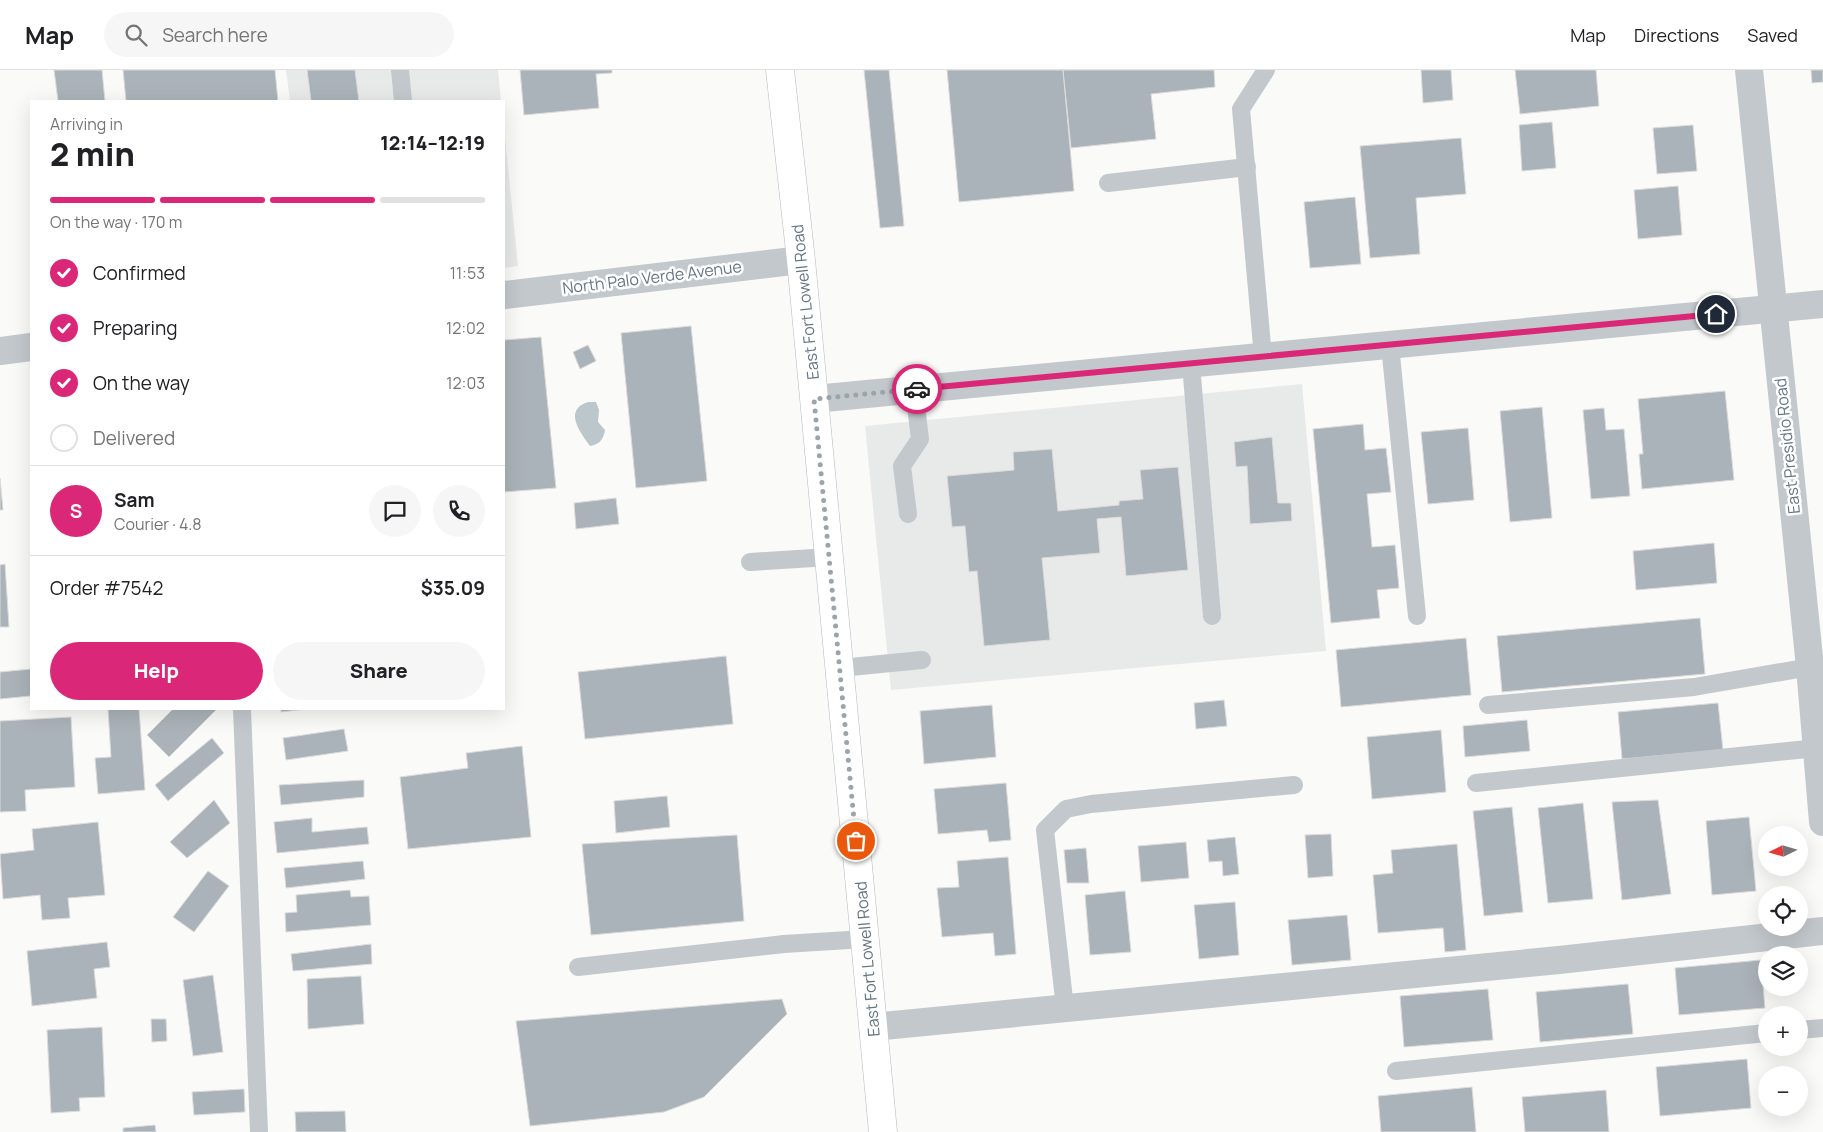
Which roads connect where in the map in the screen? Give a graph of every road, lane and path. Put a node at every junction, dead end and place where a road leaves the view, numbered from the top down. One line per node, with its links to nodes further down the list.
1 (400, 70): 5 (lane)
2 (780, 70): 8 (main road, East Fort Lowell Road)
3 (1266, 70): 6 (lane)
4 (1749, 70): 11 (street, East Presidio Road)
5 (403, 100)
6 (1247, 167): 7 (lane); 15 (lane)
7 (1108, 183)
8 (801, 260): 9 (street, North Palo Verde Avenue); 18 (main road, East Fort Lowell Road)
9 (505, 295)
10 (1823, 304): 11 (street)
11 (1773, 309): 12 (street); 25 (street, East Presidio Road)
12 (1390, 345): 15 (street); 23 (lane)
13 (30, 347): 14 (street)
14 (0, 351)
15 (1263, 357): 16 (street)
16 (1191, 364): 17 (street); 22 (lane)
17 (914, 390): 18 (street); 19 (lane)
18 (814, 399): 20 (main road, East Fort Lowell Road)
19 (908, 514)
20 (829, 557): 21 (lane); 26 (main road, East Fort Lowell Road)
21 (750, 562)
22 (1212, 616)
23 (1417, 616)
24 (922, 660): 26 (lane)
25 (1810, 667): 27 (lane); 29 (street, East Presidio Road)
26 (840, 668): 35 (main road, East Fort Lowell Road)
27 (1488, 705)
28 (242, 710): 43 (lane)
29 (1819, 717): 30 (street, East Presidio Road)
30 (1817, 748): 31 (lane); 33 (street, East Presidio Road)
31 (1476, 783)
32 (1294, 785): 37 (lane)
33 (1823, 822)
34 (1823, 931): 37 (street)
35 (865, 940): 36 (lane); 38 (main road, East Fort Lowell Road)
36 (578, 967)
37 (1065, 1008): 38 (street)
38 (873, 1027): 44 (main road, East Fort Lowell Road)
39 (1823, 1028): 40 (lane)
40 (1808, 1029)
41 (1758, 1034): 42 (lane)
42 (1396, 1071)
43 (259, 1132)
44 (883, 1132)

